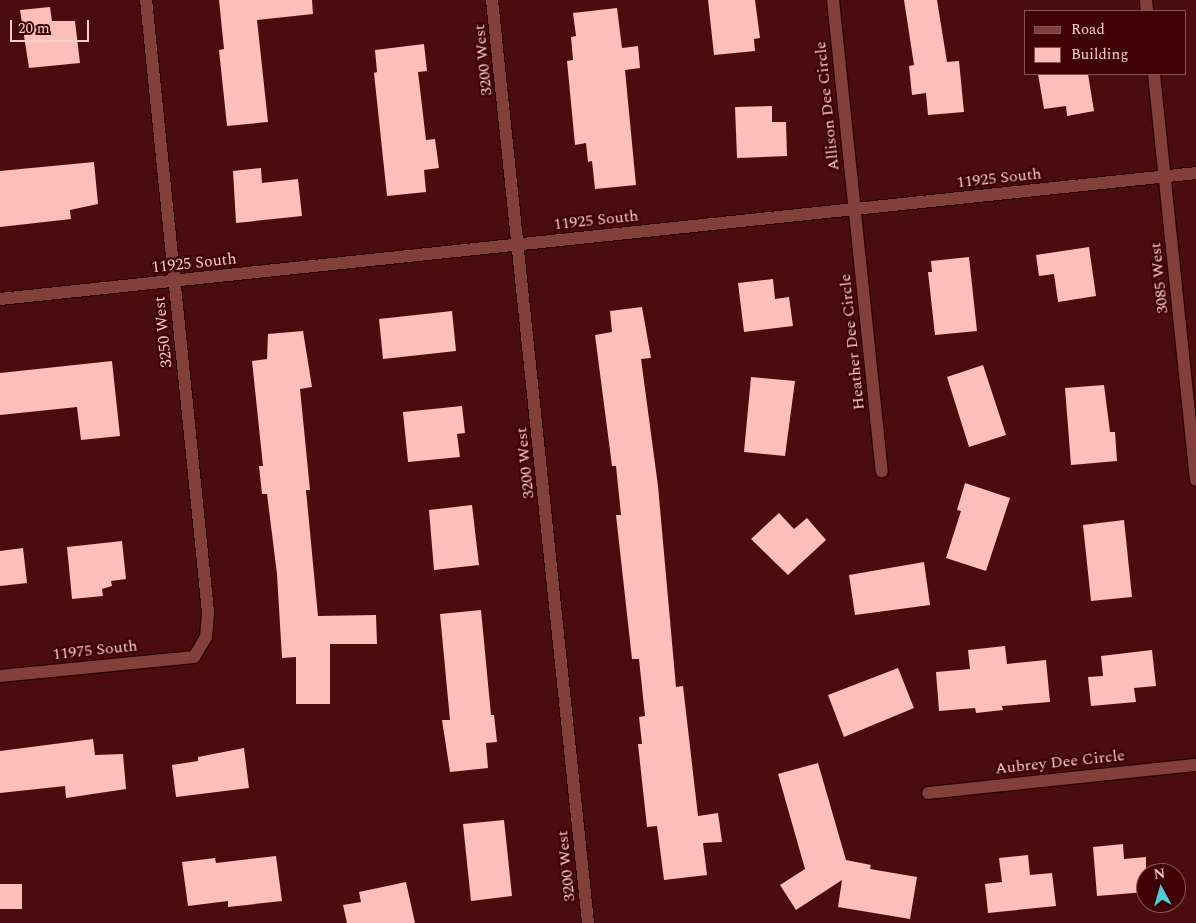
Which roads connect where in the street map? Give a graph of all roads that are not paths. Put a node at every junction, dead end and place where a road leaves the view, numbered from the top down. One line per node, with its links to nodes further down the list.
1 (146, 0): 9 (street, 3250 West)
2 (492, 0): 8 (street, 3200 West)
3 (833, 0): 7 (street, Allison Dee Circle)
4 (1154, 75): 6 (street, 3085 West)
5 (1196, 173): 6 (street, 11925 South)
6 (1164, 177): 7 (street, 11925 South); 12 (street, 3085 West)
7 (854, 209): 8 (street, 11925 South); 11 (street, Heather Dee Circle)
8 (519, 244): 9 (street, 11925 South); 17 (street, 3200 West)
9 (175, 281): 10 (street, 11925 South); 13 (street, 3250 West)
10 (0, 300)
11 (882, 471)
12 (1196, 480)
13 (194, 657): 14 (street, 11975 South)
14 (0, 676)
15 (1196, 764): 16 (street, Aubrey Dee Circle)
16 (928, 793)
17 (588, 923)

